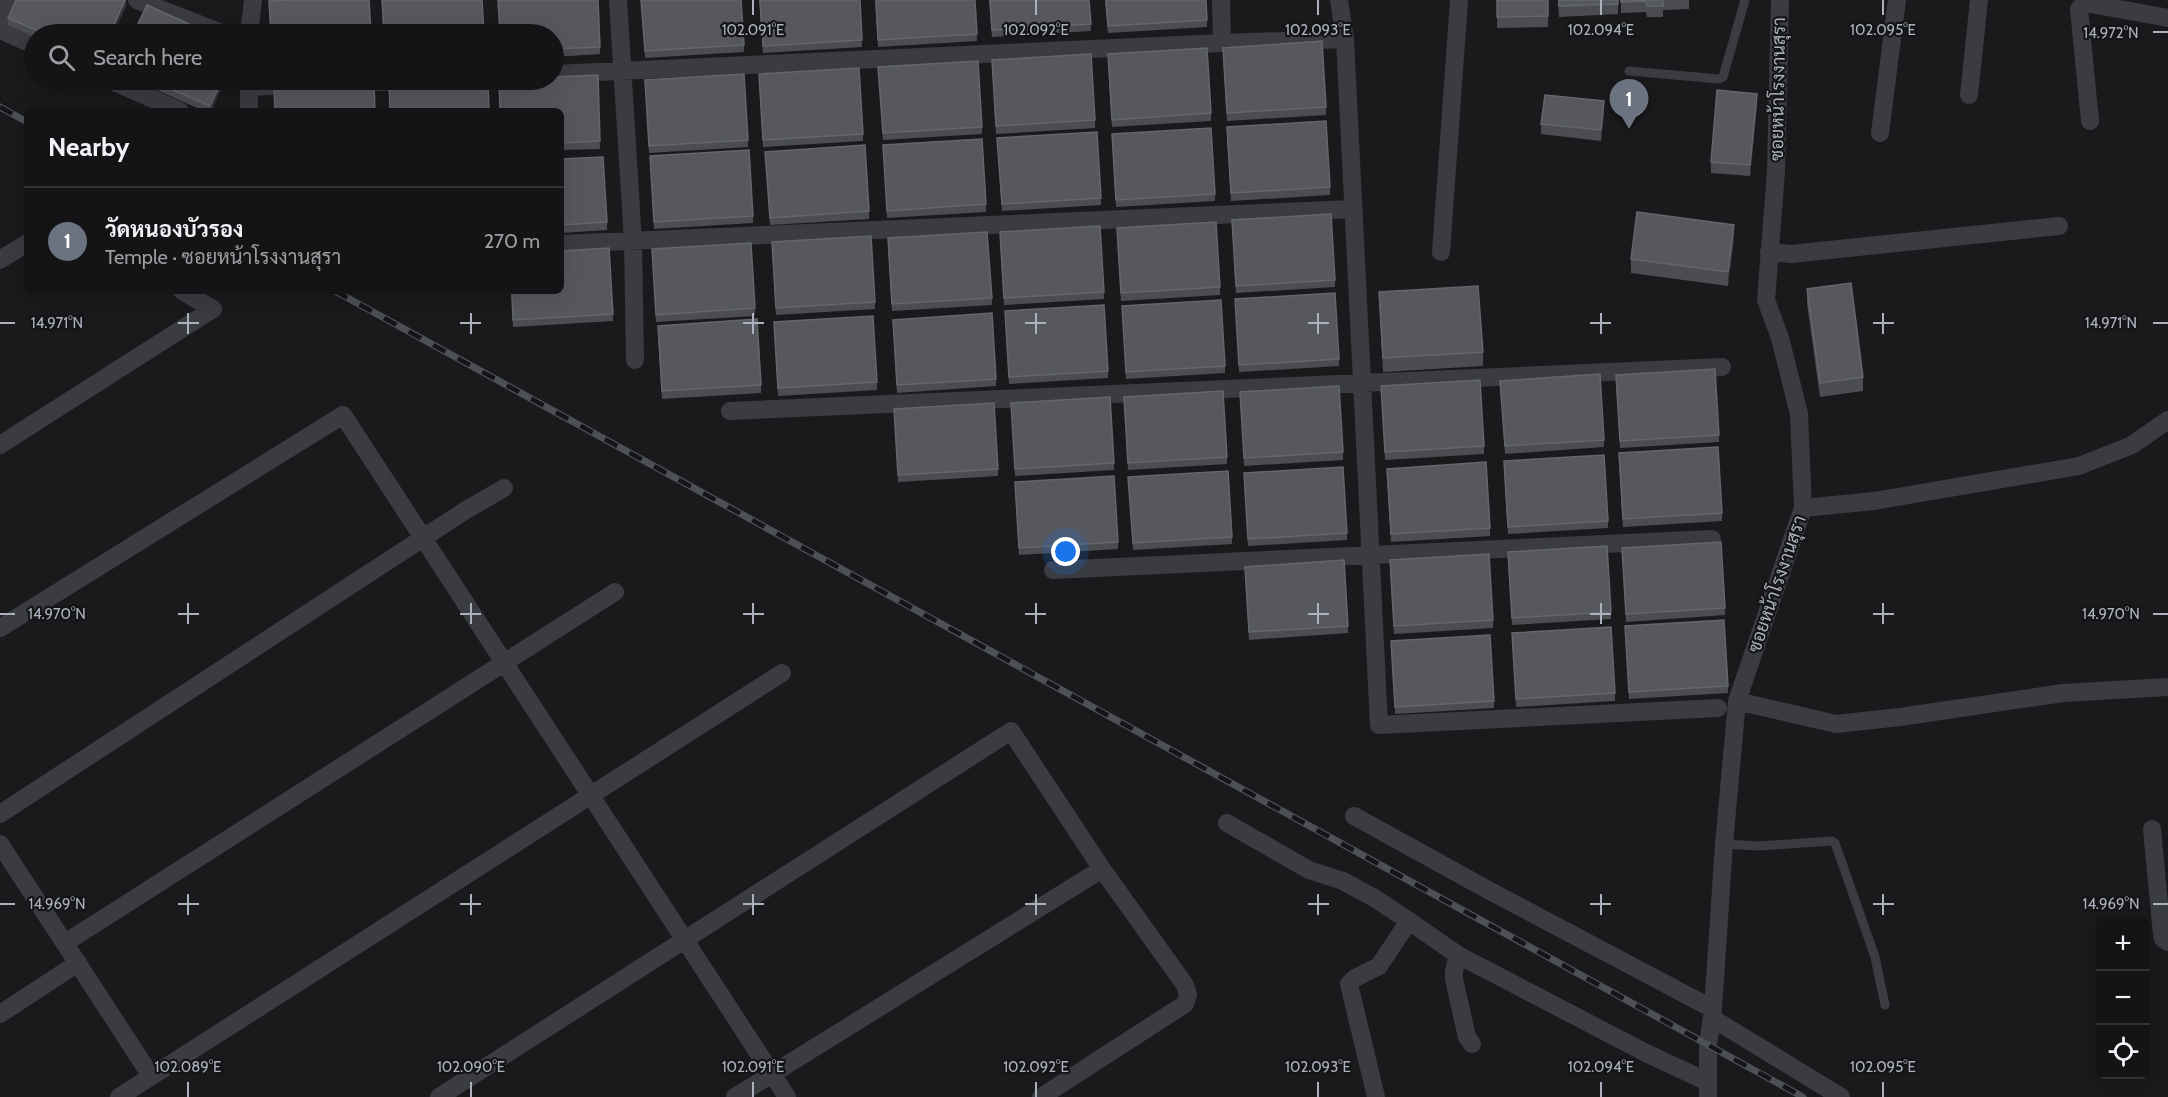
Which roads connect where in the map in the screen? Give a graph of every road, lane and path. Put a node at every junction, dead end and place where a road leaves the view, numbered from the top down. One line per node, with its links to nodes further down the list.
1 (9, 0): 13 (street)
2 (137, 0): 14 (street)
3 (253, 0): 15 (street)
4 (618, 0): 20 (street)
5 (1221, 0): 19 (street)
6 (1339, 0): 17 (street)
7 (1459, 0): 35 (street)
8 (1745, 0): 21 (lane)
9 (1780, 0): 36 (street, ซอยหน้าโรงงานสุรา)
10 (1897, 0): 29 (street)
11 (1980, 0): 25 (street)
12 (2168, 18): 28 (street)
13 (0, 21)
14 (198, 24)
15 (250, 24)
16 (0, 30): 18 (street)
17 (1344, 39): 19 (street); 30 (street)
18 (24, 41)
19 (1222, 43): 20 (street)
20 (622, 71): 22 (street); 32 (street)
21 (1629, 71)
22 (564, 74)
23 (133, 90): 26 (street)
24 (249, 90): 27 (street)
25 (1969, 95)
26 (173, 108)
27 (249, 108)
28 (2090, 121)
29 (1880, 133)
30 (1352, 209): 32 (street); 41 (street)
31 (2059, 226): 36 (street)
32 (633, 242): 33 (street); 39 (street)
33 (564, 244)
34 (24, 245): 37 (street)
35 (1441, 252)
36 (1768, 252): 46 (street, ซอยหน้าโรงงานสุรา)
37 (0, 260)
38 (187, 294): 44 (street)
39 (635, 360)
40 (1722, 367): 41 (street)
41 (1362, 381): 42 (street); 49 (street)
42 (729, 411)
43 (2168, 420): 46 (street)
44 (0, 445)
45 (504, 488): 47 (street)
46 (1803, 508): 56 (street, ซอยหน้าโรงงานสุรา)
47 (424, 539): 52 (street); 53 (street); 59 (street)
48 (1712, 539): 49 (street)
49 (1371, 554): 50 (street); 57 (street)
50 (1053, 570)
51 (615, 592): 53 (street)
52 (0, 628)
53 (504, 664): 58 (street); 69 (street)
54 (782, 673): 58 (street)
55 (2168, 687): 56 (street)
56 (1737, 701): 63 (street, ซอยหน้าโรงงานสุรา)
57 (1718, 708)
58 (590, 796): 67 (street); 77 (street)
59 (0, 814)
60 (1354, 816): 73 (street)
61 (1227, 824): 66 (street)
62 (2152, 829): 68 (street)
63 (1724, 843): 72 (lane); 73 (street, ซอยหน้าโรงงานสุรา)
64 (0, 844): 69 (street)
65 (1102, 868): 67 (street); 76 (street); 83 (street)
66 (1410, 921): 70 (street); 84 (street)
67 (684, 940): 76 (street); 80 (street)
68 (2168, 942)
69 (65, 943): 71 (street)
70 (1458, 955): 75 (street); 78 (street)
71 (78, 963): 74 (street); 77 (street)
72 (1886, 1005)
73 (1712, 1013): 78 (street, ซอยหน้าโรงงานสุรา); 85 (street)
74 (0, 1014)
75 (1472, 1044)
76 (772, 1074): 81 (street); 82 (street)
77 (151, 1076): 79 (street)
78 (1708, 1090)
79 (119, 1097)
80 (439, 1097)
81 (735, 1097)
82 (787, 1097)
83 (1041, 1097)
84 (1376, 1097)
85 (1841, 1097)

